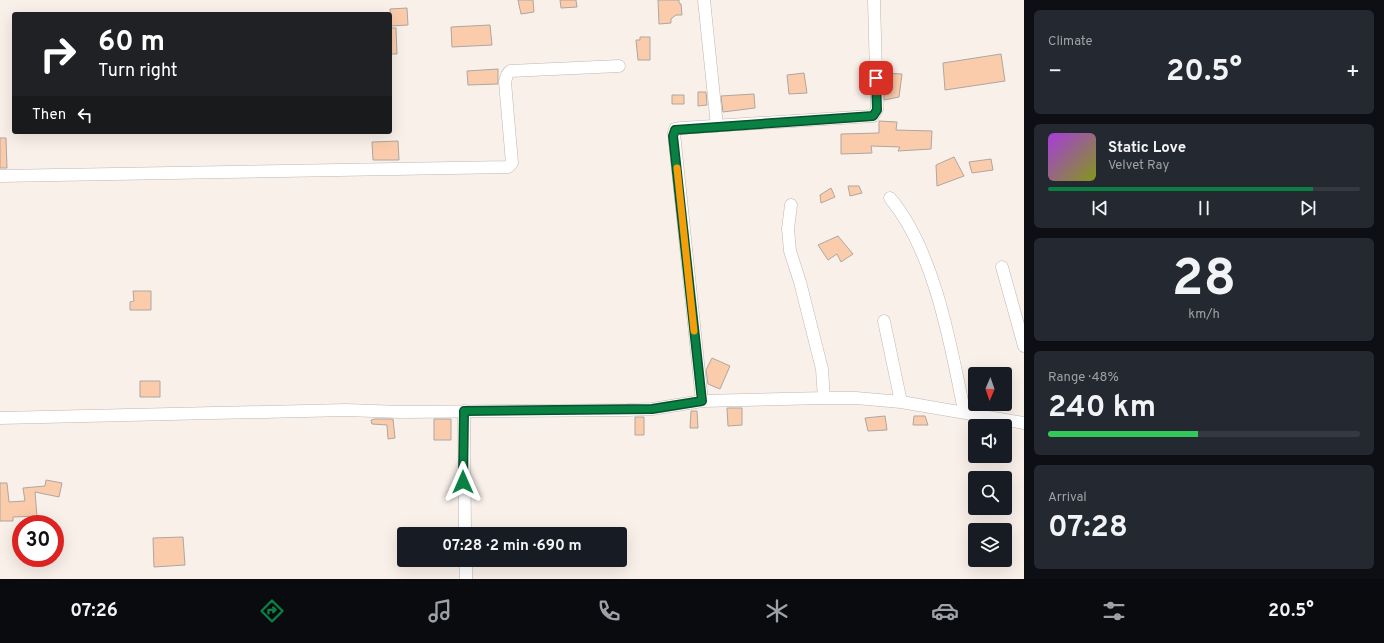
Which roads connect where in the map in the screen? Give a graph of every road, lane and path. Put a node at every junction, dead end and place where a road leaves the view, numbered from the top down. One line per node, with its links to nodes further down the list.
1 (704, 0): 4 (street)
2 (874, 0): 4 (street)
3 (619, 66): 5 (street)
4 (717, 126): 12 (street)
5 (0, 176)
6 (890, 198): 15 (street)
7 (791, 205): 11 (street)
8 (1002, 267): 10 (street)
9 (884, 322): 13 (street)
10 (1024, 346)
11 (824, 398): 12 (street); 13 (street)
12 (702, 401): 14 (street)
13 (901, 402): 15 (street)
14 (464, 411): 16 (street); 18 (street)
15 (964, 411): 17 (street)
16 (0, 418)
17 (1024, 423)
18 (465, 527)
19 (466, 567): 20 (street)
20 (466, 579)

